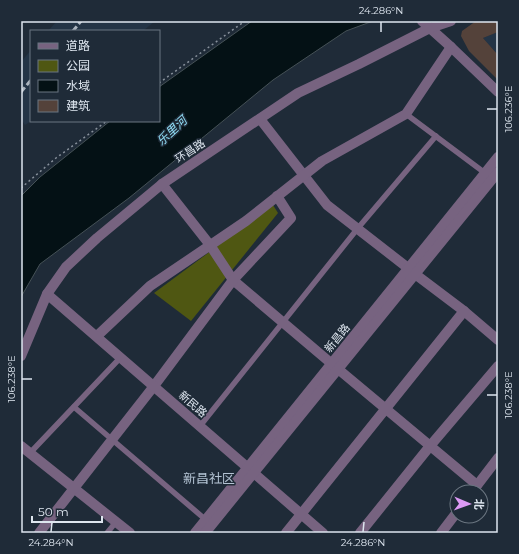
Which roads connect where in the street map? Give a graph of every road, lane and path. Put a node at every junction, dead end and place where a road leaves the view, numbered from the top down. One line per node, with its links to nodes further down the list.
1 (245, 21): 6 (path)
2 (422, 21): 4 (street)
3 (451, 21): 4 (street, 环昌路)
4 (430, 28): 5 (street); 9 (street, 环昌路)
5 (451, 46): 7 (street); 8 (street)
6 (160, 82)
7 (498, 92)
8 (406, 114): 11 (lane); 15 (street)
9 (260, 119): 15 (street); 16 (street, 环昌路)
10 (106, 122): 17 (path)
11 (436, 136): 14 (lane); 19 (lane)
12 (498, 157): 14 (street, 新昌路)
13 (498, 172): 21 (street, 新昌路)
14 (485, 173): 21 (street, 新昌路)
15 (303, 176): 18 (street); 19 (street)
16 (162, 184): 20 (street); 23 (street, 环昌路)
17 (21, 188)
18 (277, 196): 20 (street); 22 (street)
19 (358, 228): 21 (street); 25 (lane)
20 (210, 245): 22 (street); 26 (street)
21 (412, 271): 24 (street); 31 (street, 新昌路)
22 (233, 280): 25 (street); 32 (street)
23 (47, 294): 26 (street, 新民路); 28 (street, 环昌路)
24 (464, 311): 27 (street); 34 (street)
25 (282, 322): 31 (street); 35 (lane)
26 (97, 336): 29 (street, 新民路)
27 (498, 340)
28 (21, 356)
29 (121, 358): 32 (street, 新民路); 33 (lane)
30 (498, 366): 38 (street)
31 (335, 367): 34 (street); 41 (street, 新昌路)
32 (154, 386): 35 (street, 新民路); 36 (street)
33 (74, 407): 36 (lane); 39 (lane)
34 (385, 409): 38 (street); 45 (street)
35 (200, 426): 41 (street, 新民路)
36 (112, 440): 44 (street); 46 (lane)
37 (21, 446): 39 (street)
38 (430, 446): 42 (street); 56 (street)
39 (30, 453): 44 (street)
40 (498, 458): 43 (street)
41 (251, 470): 45 (street, 新民路); 46 (street, 新昌路); 53 (street, 新昌路)
42 (470, 484)
43 (479, 484)
44 (74, 488): 47 (street); 49 (street)
45 (301, 514): 54 (street); 55 (street, 新民路)
46 (206, 520): 52 (street, 新昌路)
47 (116, 522): 50 (lane); 51 (street)
48 (449, 522): 57 (street)
49 (39, 533)
50 (107, 533)
51 (130, 533)
52 (195, 533)
53 (206, 533)
54 (286, 533)
55 (323, 533)
56 (360, 533)
57 (441, 533)

